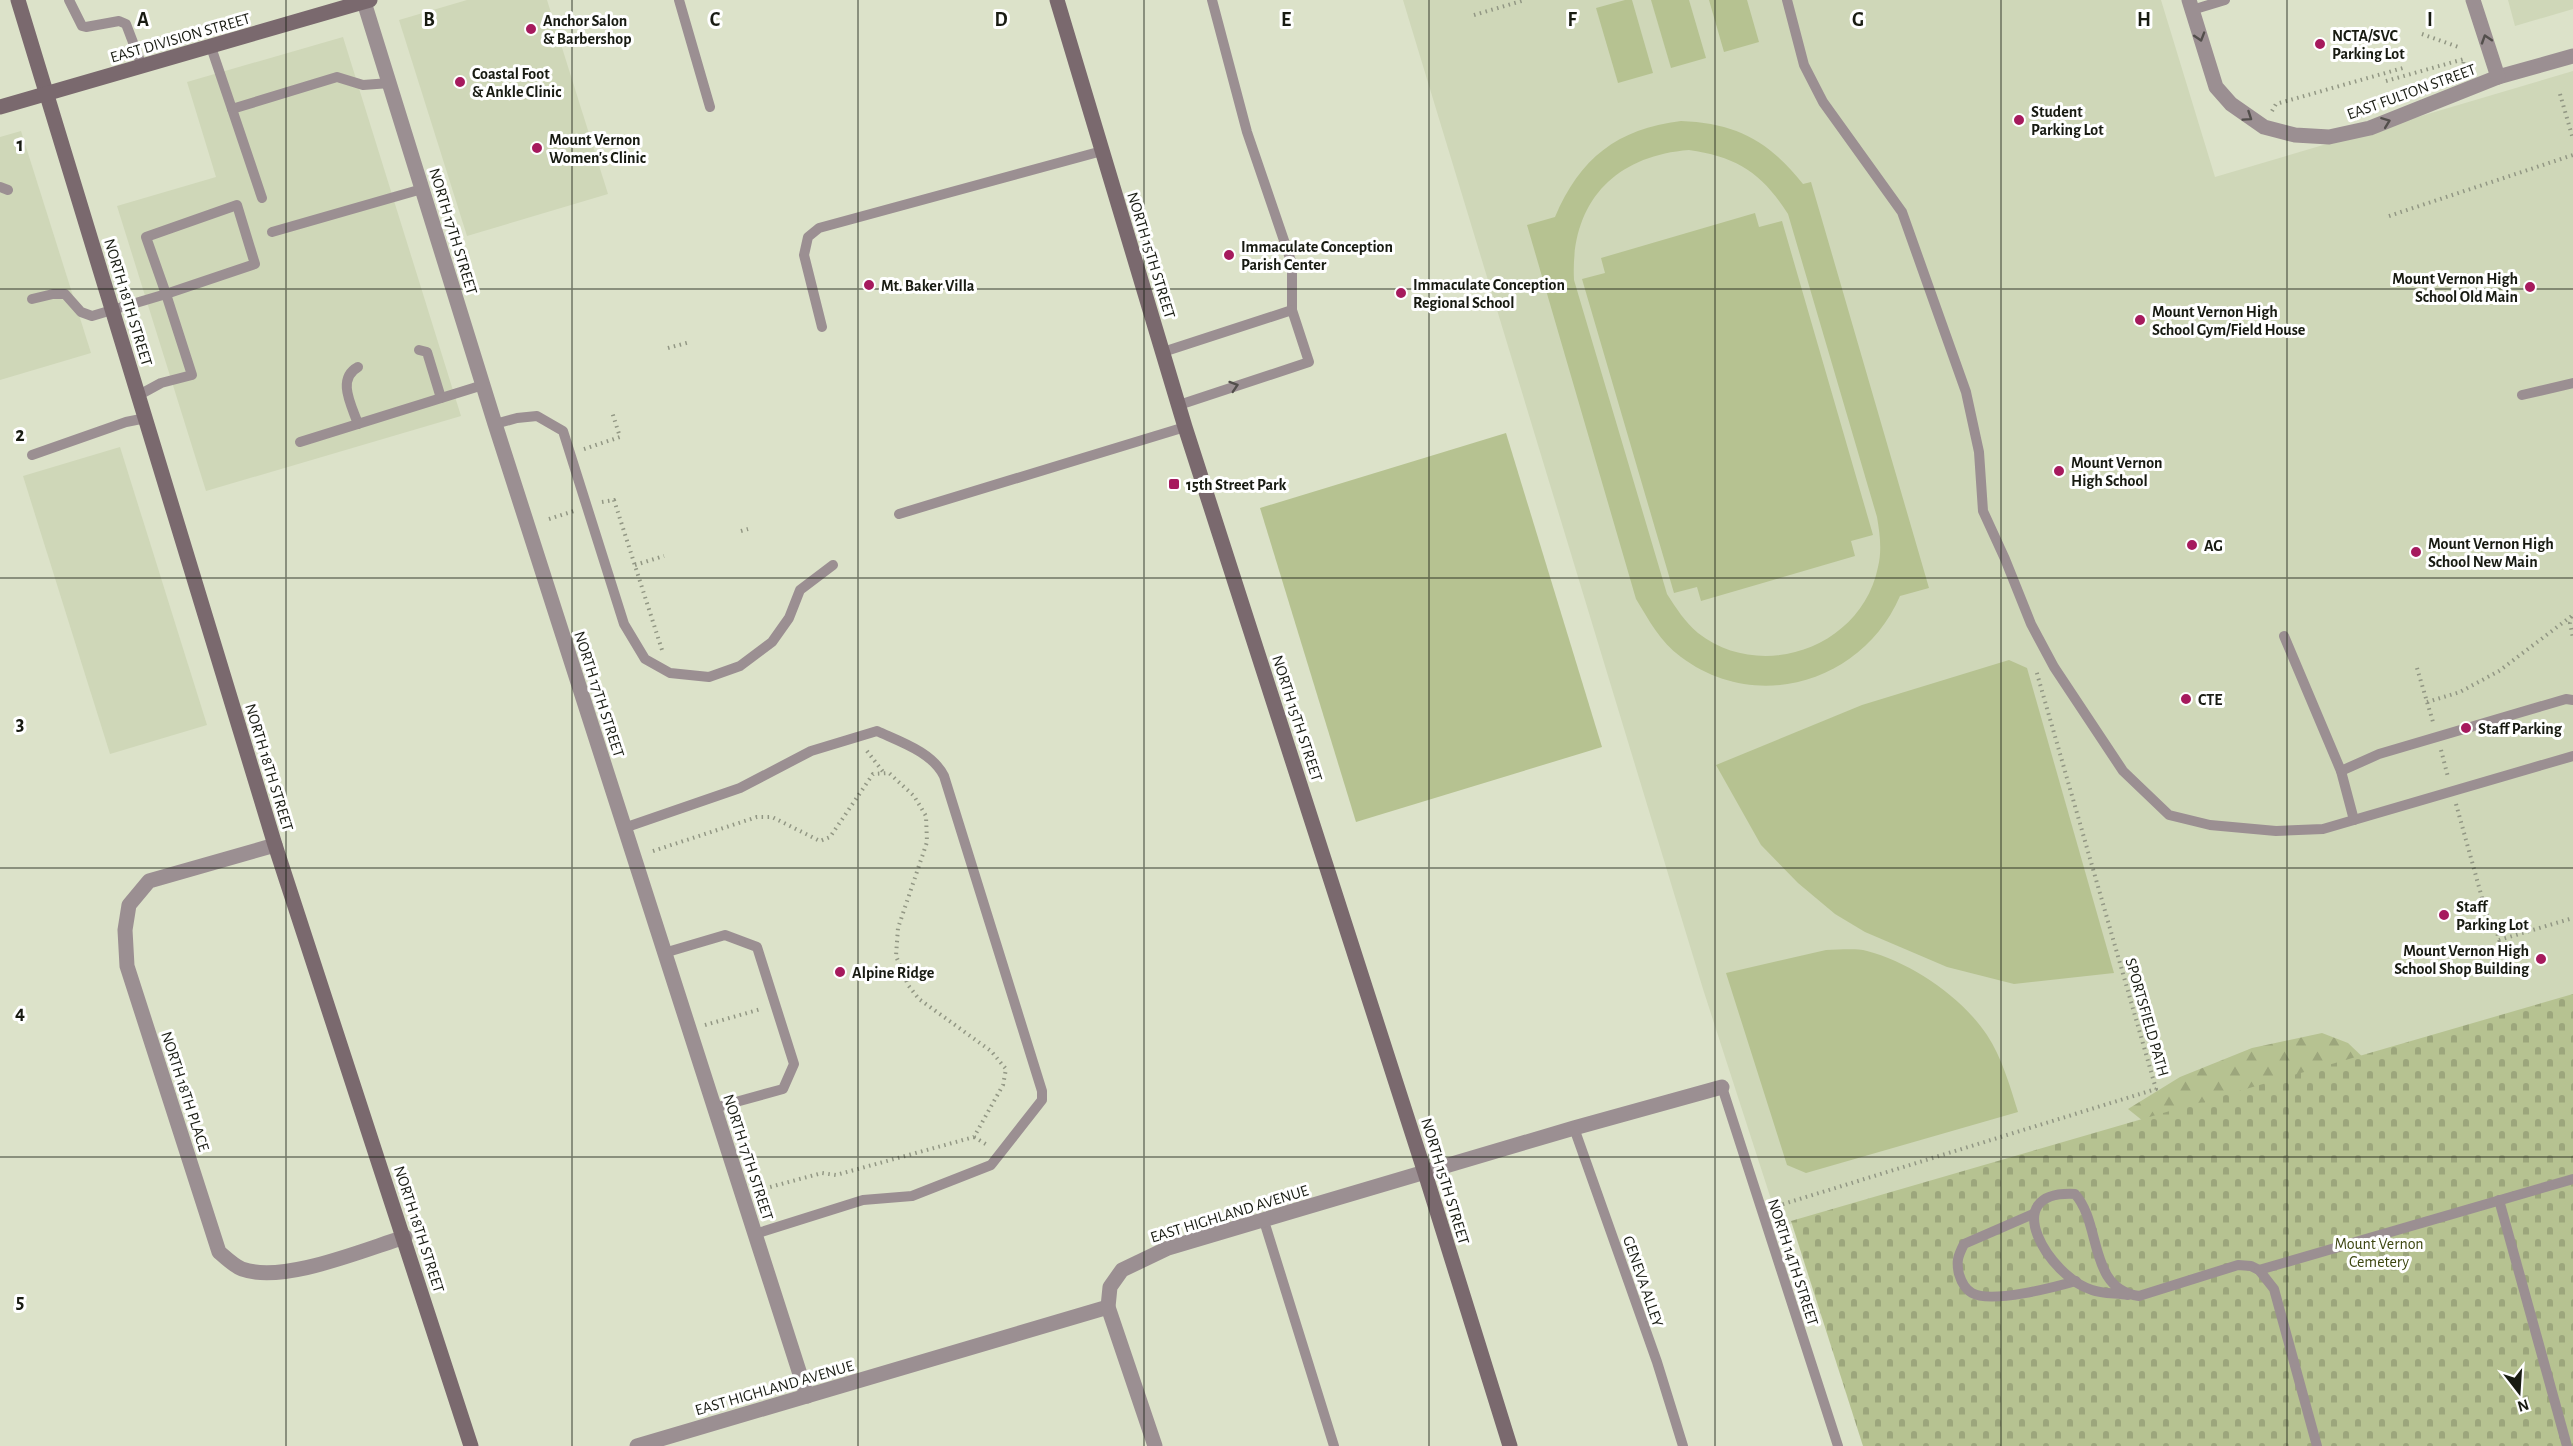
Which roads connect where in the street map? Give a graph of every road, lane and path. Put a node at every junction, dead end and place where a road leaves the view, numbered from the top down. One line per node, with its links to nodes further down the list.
1 (69, 0): 17 (lane)
2 (679, 0): 26 (lane)
3 (1057, 0): 30 (street, NORTH 15TH STREET)
4 (1212, 0): 38 (lane)
5 (1525, 0): 12 (path)
6 (1787, 0): 83 (lane)
7 (2225, 0): 11 (lane)
8 (2473, 0): 20 (street, one-way to 8)
9 (20, 1): 23 (street, NORTH 18TH STREET)
10 (367, 1): 14 (street, EAST DIVISION STREET); 22 (street, NORTH 17TH STREET)
11 (2191, 5): 20 (street, EAST FULTON STREET, one-way to 20)
12 (1474, 15)
13 (2422, 34): 15 (path)
14 (211, 47): 17 (street, EAST DIVISION STREET); 27 (lane)
15 (2461, 48)
16 (2573, 56): 20 (street, EAST FULTON STREET)
17 (142, 66): 23 (street, EAST DIVISION STREET)
18 (2403, 68): 28 (path)
19 (2461, 77): 21 (path)
20 (2498, 77)
21 (2386, 81)
22 (390, 83): 27 (lane); 32 (street, NORTH 17TH STREET)
23 (47, 94): 25 (street, EAST DIVISION STREET); 39 (street, NORTH 18TH STREET)
24 (2560, 94): 29 (path)
25 (0, 107)
26 (710, 107)
27 (232, 109): 33 (lane)
28 (2272, 112)
29 (2573, 139)
30 (1102, 151): 40 (lane); 44 (street, NORTH 15TH STREET)
31 (2573, 155): 34 (path)
32 (422, 189): 35 (lane); 47 (street, NORTH 17TH STREET)
33 (262, 198)
34 (2389, 216)
35 (272, 232)
36 (166, 294): 36 (lane); 39 (lane); 48 (lane)
37 (32, 299): 39 (lane)
38 (1292, 310): 44 (lane); 51 (lane, one-way to 38)
39 (113, 311): 48 (street, NORTH 18TH STREET)
40 (822, 327)
41 (690, 342): 42 (path)
42 (668, 348)
43 (419, 350): 50 (lane)
44 (1163, 352): 51 (street, NORTH 15TH STREET)
45 (358, 367): 54 (lane)
46 (2573, 383): 49 (lane)
47 (483, 385): 50 (lane); 55 (street, NORTH 17TH STREET)
48 (139, 395): 53 (street, NORTH 18TH STREET)
49 (2522, 395)
50 (441, 398): 54 (lane)
51 (1179, 405): 56 (street, NORTH 15TH STREET)
52 (612, 412): 59 (path)
53 (146, 417): 58 (lane); 85 (street, NORTH 18TH STREET)
54 (358, 424): 57 (lane)
55 (495, 424): 68 (lane); 84 (street, NORTH 17TH STREET)
56 (1185, 427): 62 (lane); 94 (street, NORTH 15TH STREET)
57 (300, 442)
58 (32, 455)
59 (587, 460)
60 (598, 492): 67 (path)
61 (581, 509): 63 (path)
62 (899, 514)
63 (549, 519)
64 (748, 529): 65 (path)
65 (741, 531)
66 (664, 555): 67 (path)
67 (635, 565): 72 (path)
68 (833, 565)
69 (2573, 616): 71 (path); 76 (path)
70 (2284, 636): 80 (lane)
71 (2573, 638)
72 (664, 656)
73 (2034, 663): 98 (path, SPORTSFIELD PATH)
74 (2417, 668): 76 (path)
75 (2573, 700): 77 (lane)
76 (2427, 702): 77 (path)
77 (2437, 737): 80 (lane); 82 (path)
78 (857, 738): 81 (path); 84 (lane); 101 (lane)
79 (2573, 756): 82 (lane)
80 (2341, 771): 83 (lane)
81 (884, 773): 86 (path); 96 (path)
82 (2452, 791): 83 (lane); 87 (path)
83 (2354, 820)
84 (624, 828): 88 (street, NORTH 17TH STREET)
85 (275, 845): 102 (street, NORTH 18TH STREET); 102 (street, NORTH 18TH PLACE)
86 (653, 852)
87 (2573, 918)
88 (664, 953): 89 (lane); 90 (street, NORTH 17TH STREET)
89 (775, 1005): 90 (path); 92 (lane)
90 (689, 1030): 92 (street, NORTH 17TH STREET)
91 (1722, 1088): 93 (street, EAST HIGHLAND AVENUE); 98 (lane, NORTH 14TH STREET)
92 (714, 1108): 101 (street, NORTH 17TH STREET)
93 (1574, 1128): 94 (street, EAST HIGHLAND AVENUE); 113 (lane, GENEVA ALLEY)
94 (1425, 1173): 100 (street, EAST HIGHLAND AVENUE); 112 (street, NORTH 15TH STREET)
95 (2573, 1179): 97 (lane)
96 (759, 1191)
97 (2499, 1200): 103 (lane); 116 (lane)
98 (1762, 1210): 114 (lane, NORTH 14TH STREET)
99 (2033, 1214): 104 (lane); 104 (lane); 105 (lane)
100 (1264, 1221): 106 (street, EAST HIGHLAND AVENUE); 111 (lane)
101 (755, 1234): 107 (street, NORTH 17TH STREET)
102 (405, 1237): 109 (street, NORTH 18TH STREET)
103 (2259, 1270): 105 (lane); 115 (lane)
104 (2076, 1281): 105 (lane)
105 (2128, 1295)
106 (1108, 1307): 107 (street, EAST HIGHLAND AVENUE); 110 (street)
107 (807, 1396): 108 (street, EAST HIGHLAND AVENUE)
108 (645, 1445)
109 (471, 1446)
110 (1155, 1446)
111 (1334, 1446)
112 (1510, 1446)
113 (1683, 1446)
114 (1838, 1446)
115 (2317, 1446)
116 (2567, 1446)

